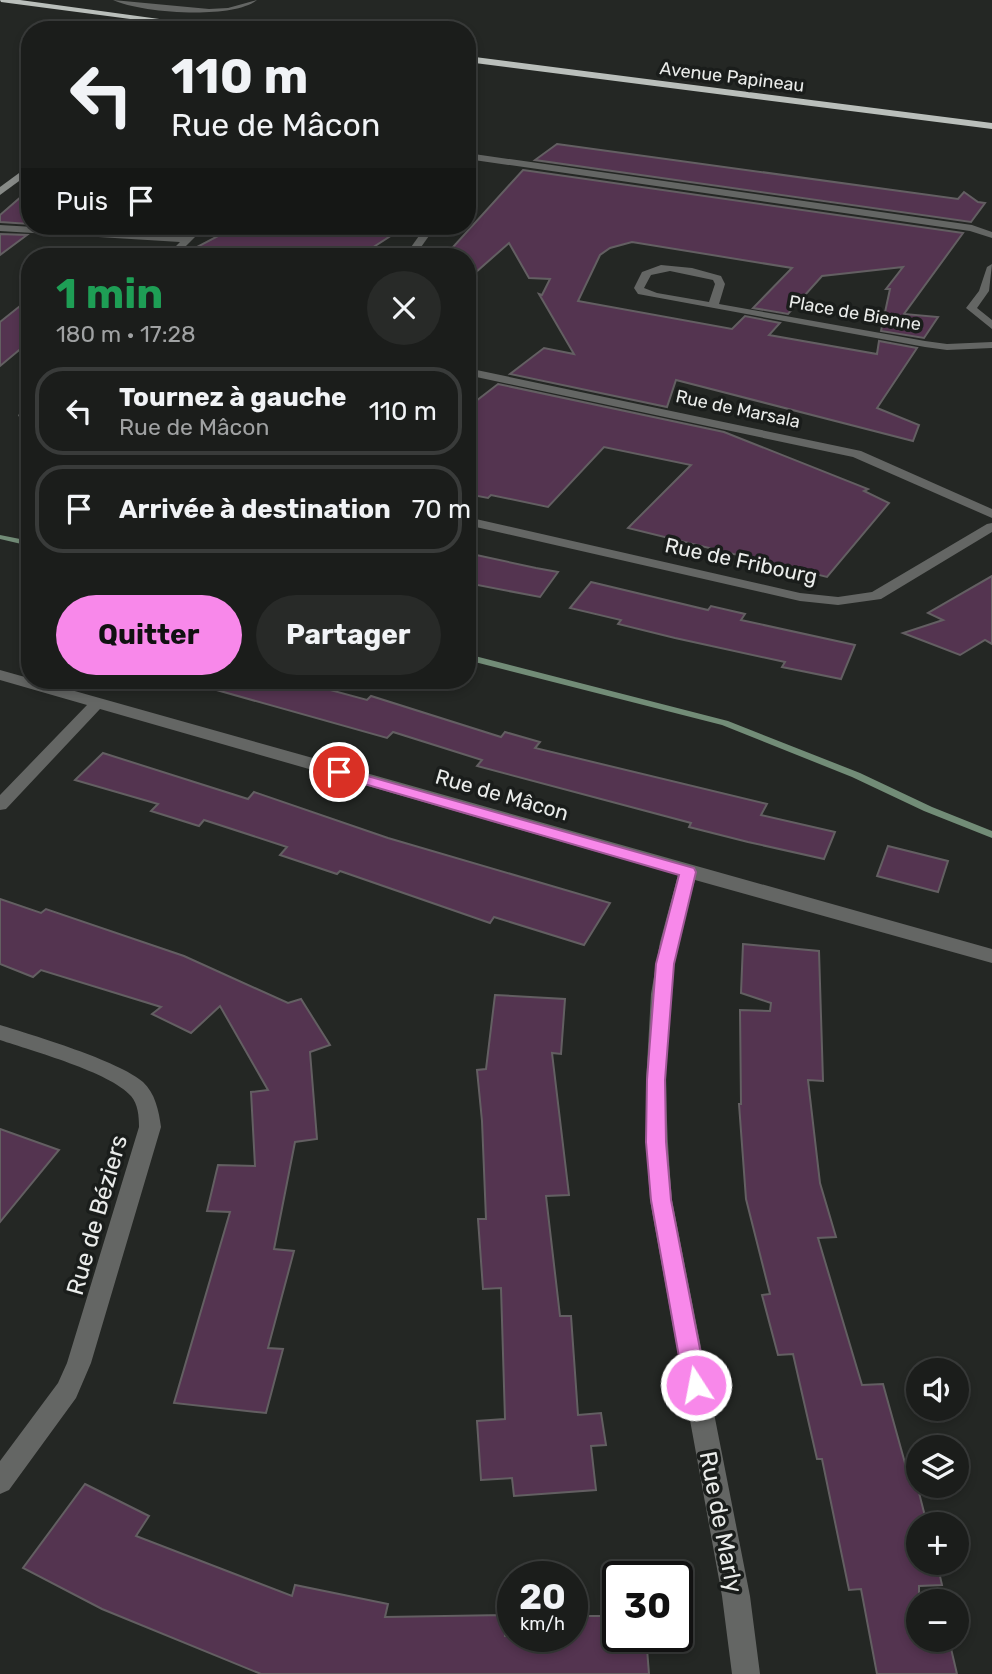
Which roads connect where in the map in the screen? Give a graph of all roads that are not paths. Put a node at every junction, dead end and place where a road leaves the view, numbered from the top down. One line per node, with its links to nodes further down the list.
1 (1, 0): 4 (highway)
2 (116, 0): 3 (street)
3 (254, 0)
4 (166, 21)
5 (476, 60): 6 (highway, Avenue Papineau)
6 (992, 126)
7 (476, 161): 14 (street)
8 (21, 174): 9 (street)
9 (0, 192)
10 (0, 228): 11 (street)
11 (21, 229)
12 (119, 235): 15 (street)
13 (191, 235): 15 (street)
14 (992, 235)
15 (187, 239): 16 (street)
16 (178, 248)
17 (992, 267): 19 (street)
18 (713, 306): 18 (street, Place de Bienne); 20 (street, Place de Bienne)
19 (992, 326)
20 (992, 345)
21 (476, 373): 22 (street, Rue de Marsala)
22 (992, 513)
23 (476, 523): 24 (street, Rue de Fribourg)
24 (992, 527)
25 (0, 675): 26 (street, Rue de Mâcon)
26 (21, 681)
27 (48, 689): 28 (street, Rue de Mâcon)
28 (97, 703): 29 (street); 30 (street, Rue de Mâcon)
29 (0, 805)
30 (688, 872): 31 (street, Rue de Mâcon); 34 (street, Rue de Marly)
31 (992, 956)
32 (0, 1032): 33 (street, Rue de Béziers)
33 (0, 1482)
34 (746, 1674)

